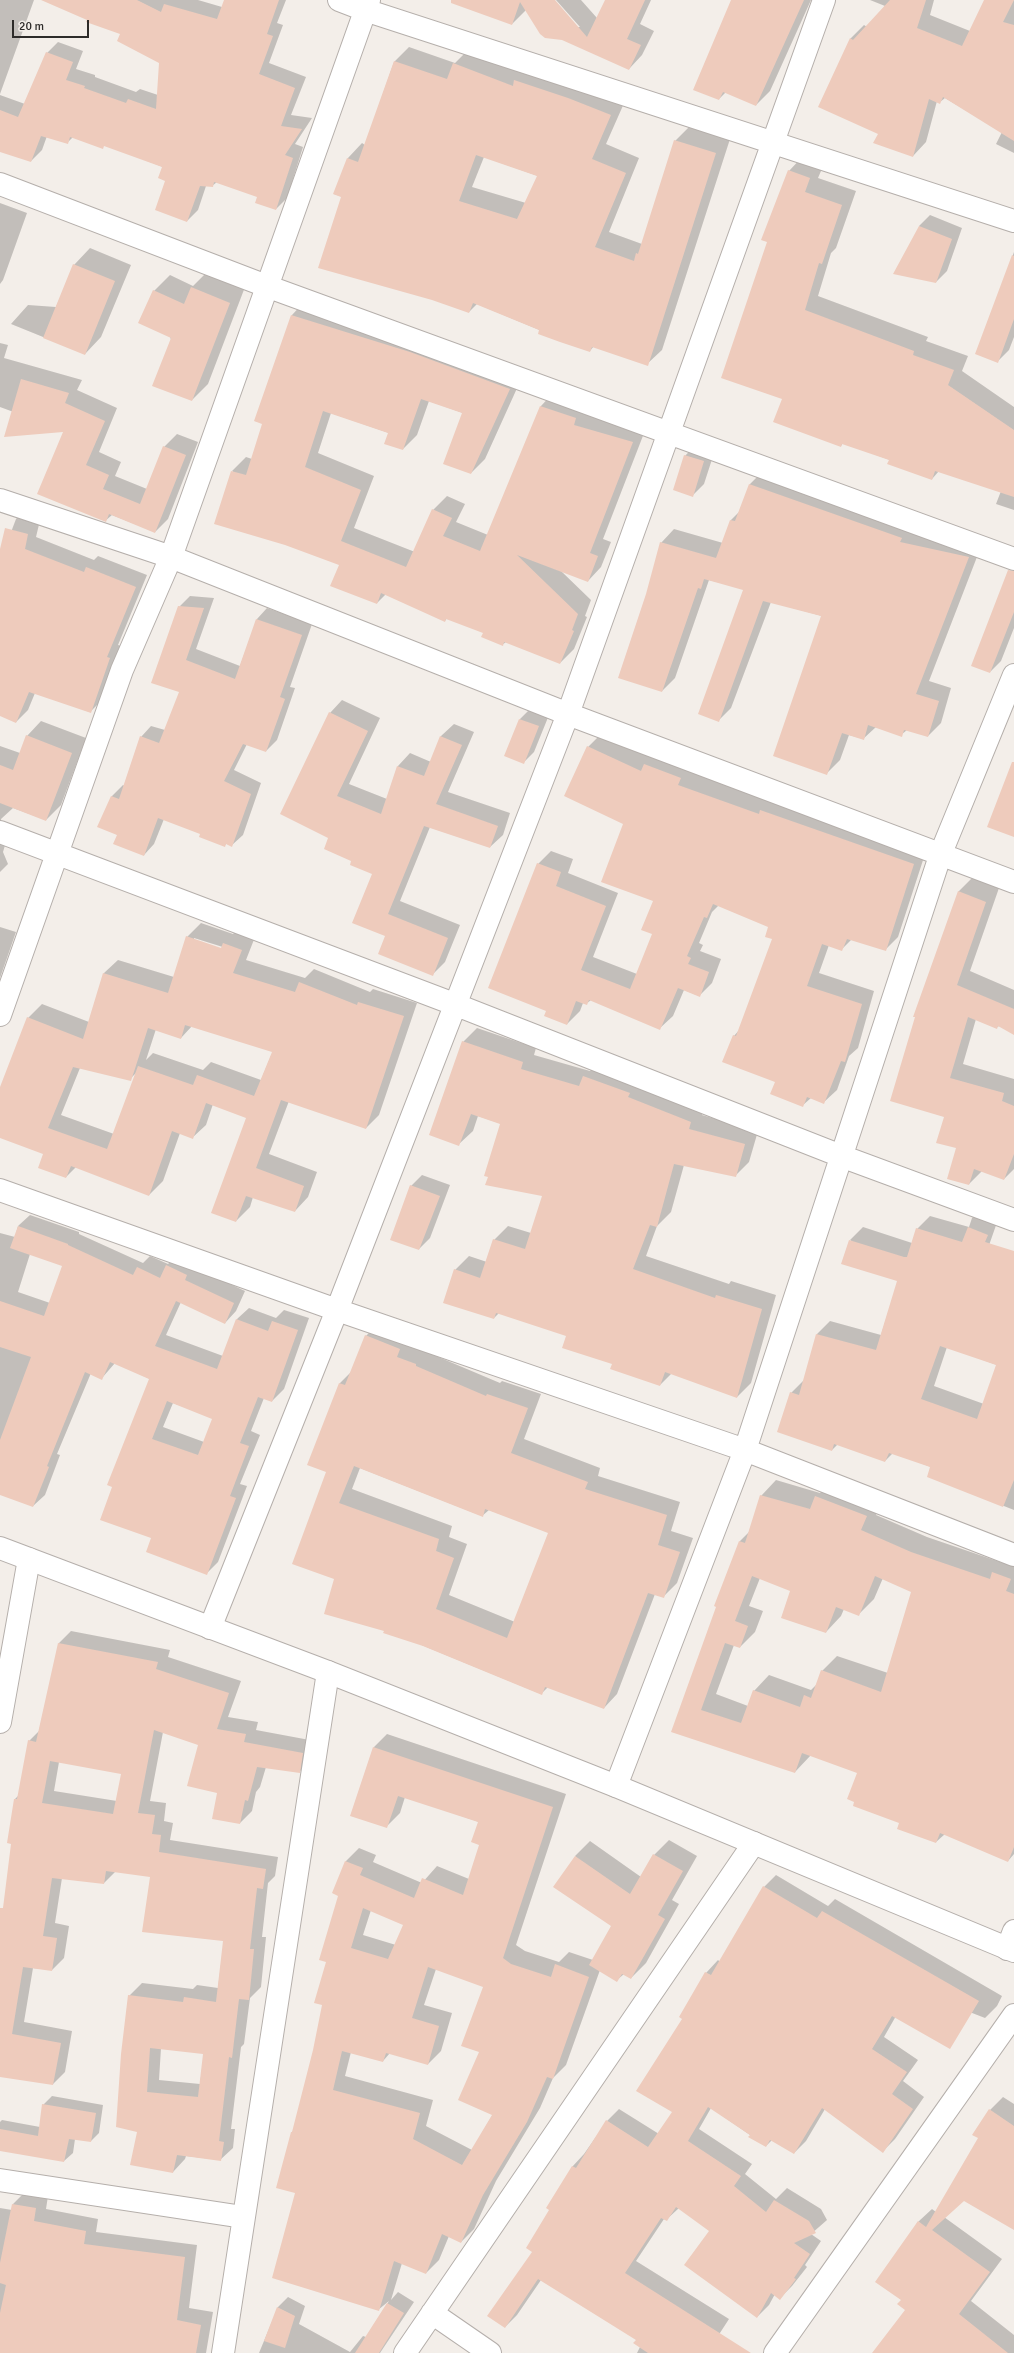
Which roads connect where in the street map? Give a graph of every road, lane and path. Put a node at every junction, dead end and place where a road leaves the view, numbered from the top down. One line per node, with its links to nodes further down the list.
1 (339, 0): 3 (street)
2 (824, 0): 4 (street)
3 (367, 5): 4 (street); 7 (street)
4 (774, 142): 6 (street); 8 (street)
5 (0, 184): 7 (street)
6 (1014, 221)
7 (269, 287): 8 (street); 10 (street)
8 (670, 432): 11 (street); 13 (street)
9 (0, 500): 10 (street)
10 (172, 557): 13 (street); 16 (street)
11 (1014, 559)
12 (1014, 675): 15 (street)
13 (568, 714): 15 (street); 18 (street)
14 (0, 832): 16 (street)
15 (941, 852): 17 (street); 20 (street)
16 (59, 854): 18 (street); 19 (street)
17 (1014, 882)
18 (454, 1004): 20 (street); 23 (street)
19 (0, 1015)
20 (841, 1156): 22 (street); 24 (street)
21 (0, 1190): 23 (street)
22 (1014, 1220)
23 (338, 1310): 24 (street); 28 (street)
24 (745, 1450): 26 (street); 31 (street)
25 (0, 1548): 27 (street)
26 (1014, 1555)
27 (29, 1559): 28 (street); 30 (street)
28 (210, 1628): 29 (street)
29 (328, 1672): 31 (street); 36 (street)
30 (0, 1722)
31 (616, 1786): 32 (street)
32 (754, 1842): 33 (street); 37 (street)
33 (1012, 1944)
34 (1014, 2015): 41 (street)
35 (0, 2180): 36 (street)
36 (243, 2217): 38 (street)
37 (432, 2313): 39 (street); 40 (street)
38 (223, 2353)
39 (404, 2353)
40 (490, 2353)
41 (776, 2353)

